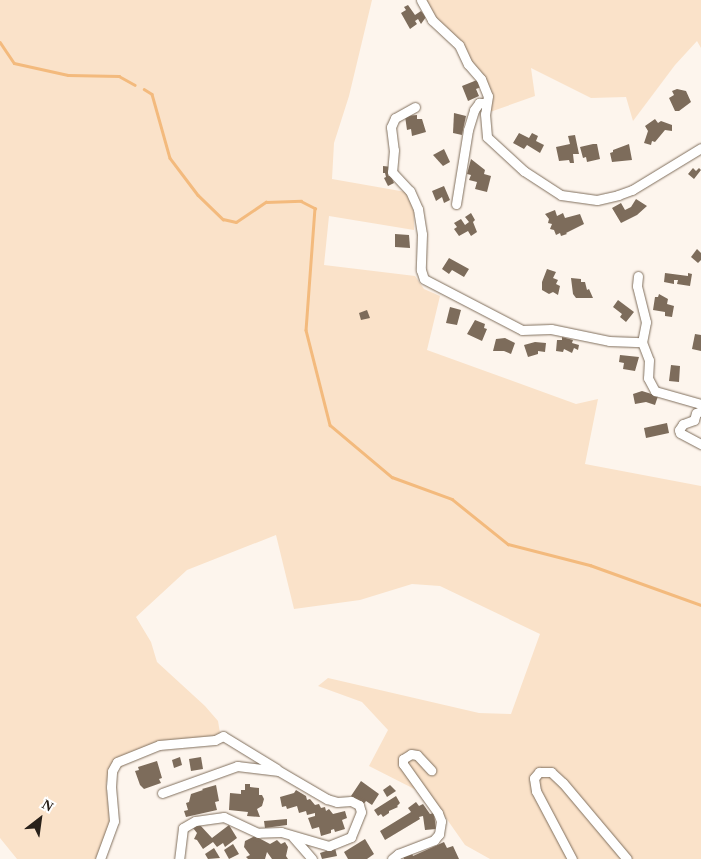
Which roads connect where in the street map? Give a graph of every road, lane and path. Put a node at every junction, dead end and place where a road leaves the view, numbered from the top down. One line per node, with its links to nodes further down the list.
1 (421, 0): 2 (street)
2 (486, 103): 4 (street); 5 (street)
3 (415, 107): 7 (street)
4 (701, 148)
5 (456, 204)
6 (638, 276): 7 (street)
7 (642, 342): 8 (street)
8 (701, 404)
9 (701, 411): 10 (street)
10 (701, 444)
11 (431, 770): 18 (street)
12 (279, 771): 13 (street); 14 (street); 15 (street)
13 (162, 793)
14 (291, 835): 16 (street); 17 (street)
15 (100, 859)
16 (180, 859)
17 (312, 859)
18 (392, 859)
19 (572, 859): 20 (street)
20 (627, 859)

